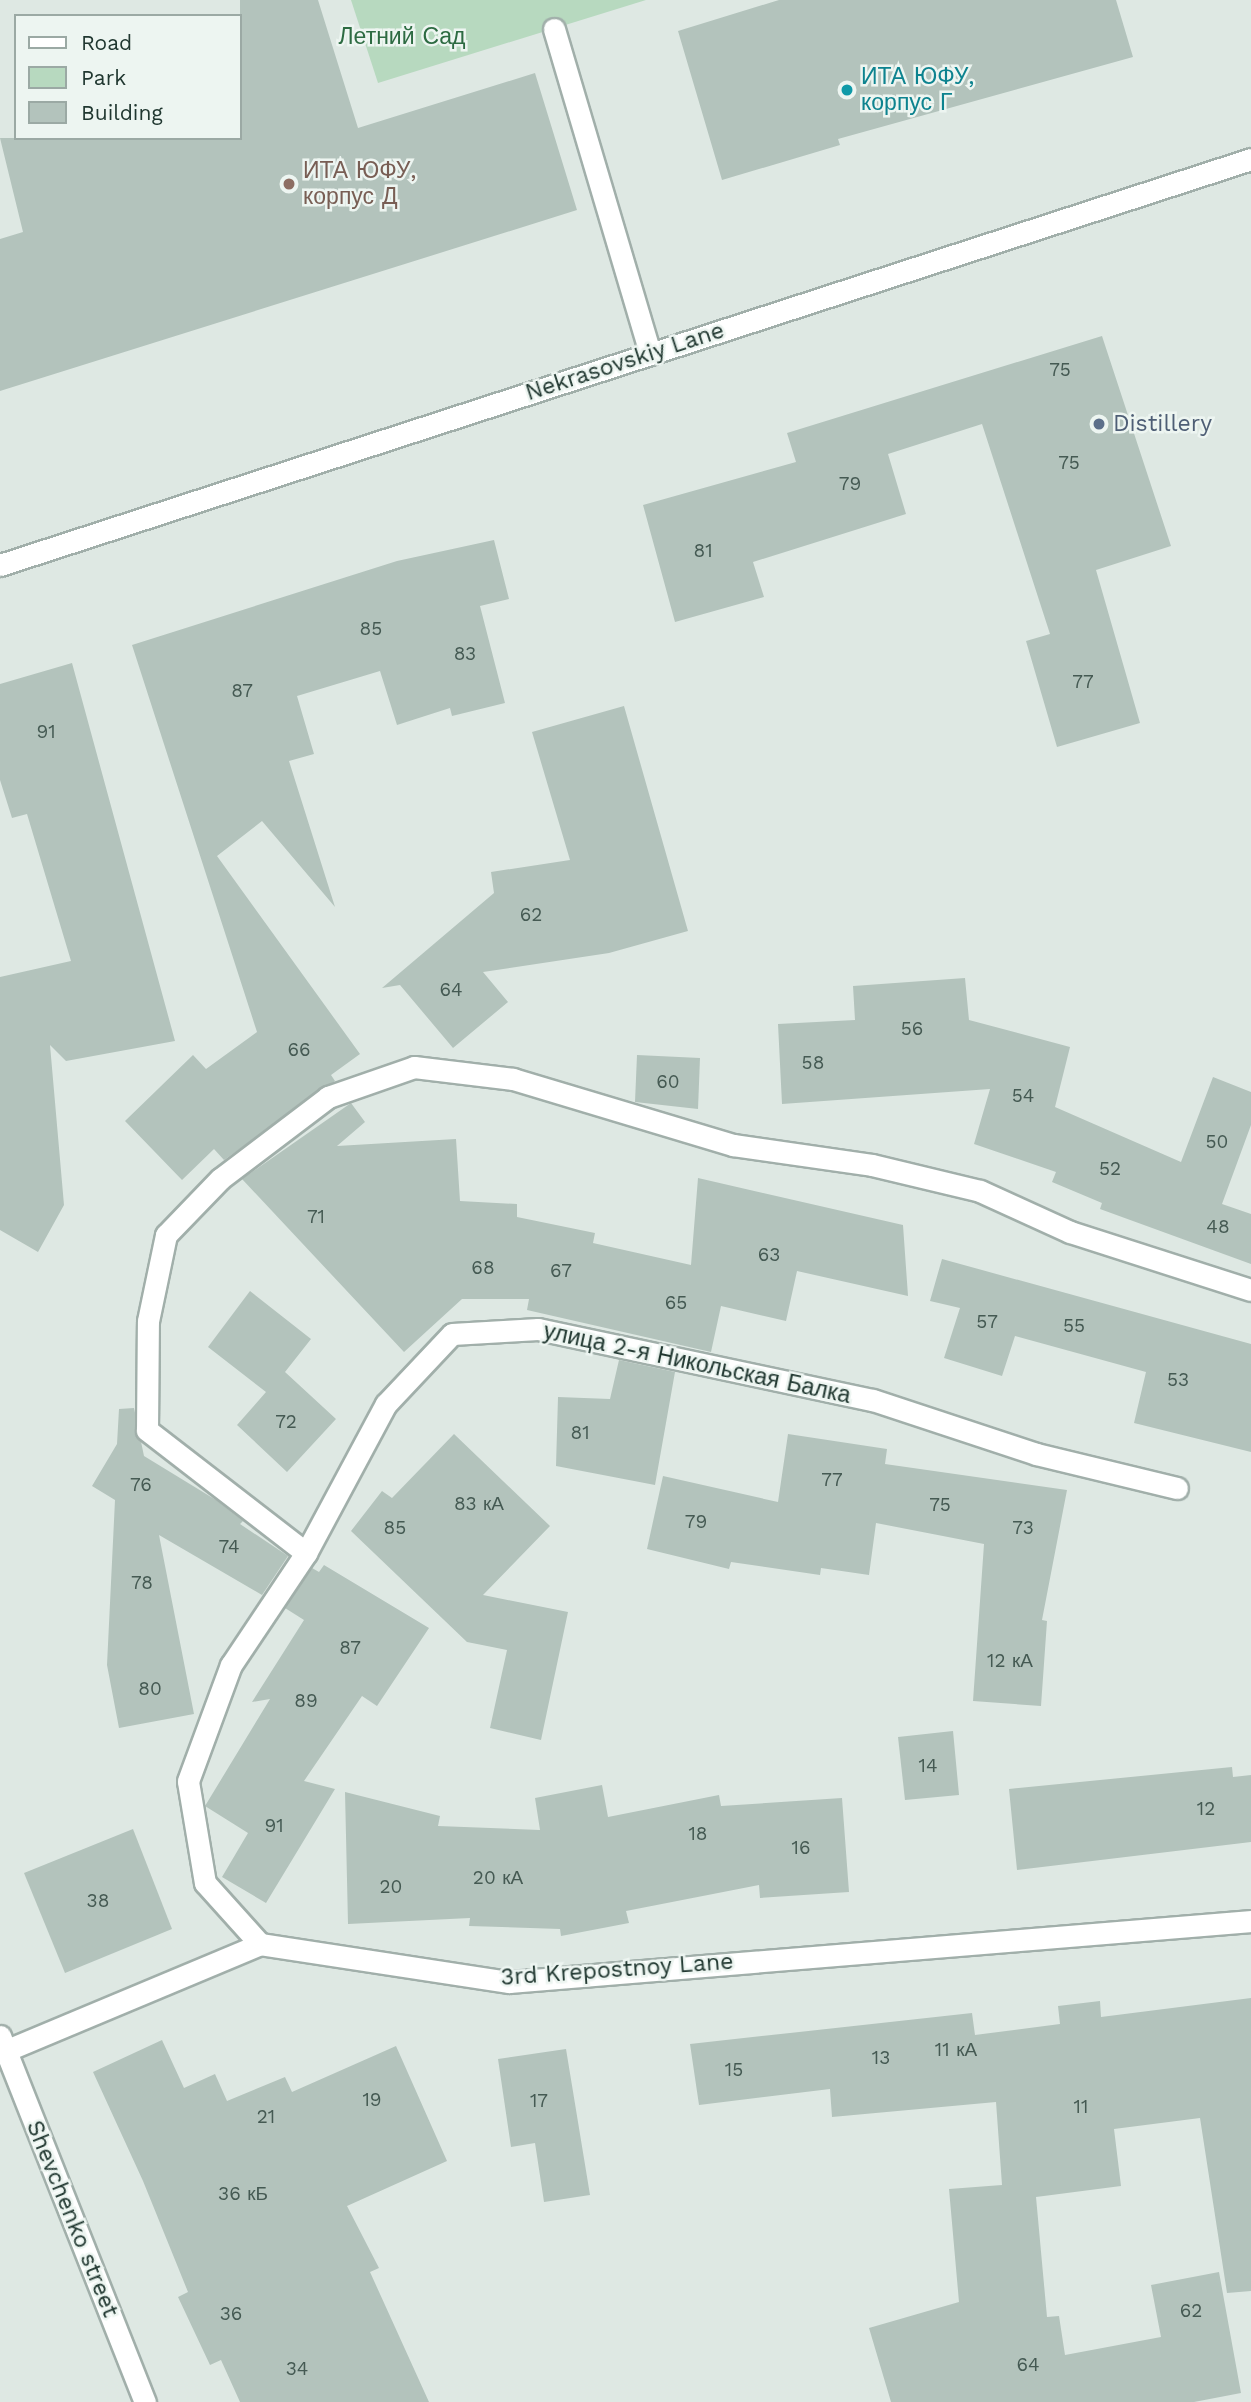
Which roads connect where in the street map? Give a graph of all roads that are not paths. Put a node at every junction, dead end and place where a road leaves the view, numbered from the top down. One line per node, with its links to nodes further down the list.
1 (554, 29): 3 (street)
2 (1251, 159): 3 (street, Nekrasovskiy Lane)
3 (650, 354): 4 (street, Nekrasovskiy Lane)
4 (0, 565)
5 (1251, 1290): 7 (street)
6 (1177, 1488): 7 (street, улица 2-я Никольская Балка)
7 (306, 1553): 9 (street, улица 2-я Никольская Балка)
8 (1251, 1921): 9 (street, 3rd Krepostnoy Lane)
9 (260, 1944): 10 (street)
10 (2, 2047): 11 (street, Shevchenko street)
11 (145, 2402)

